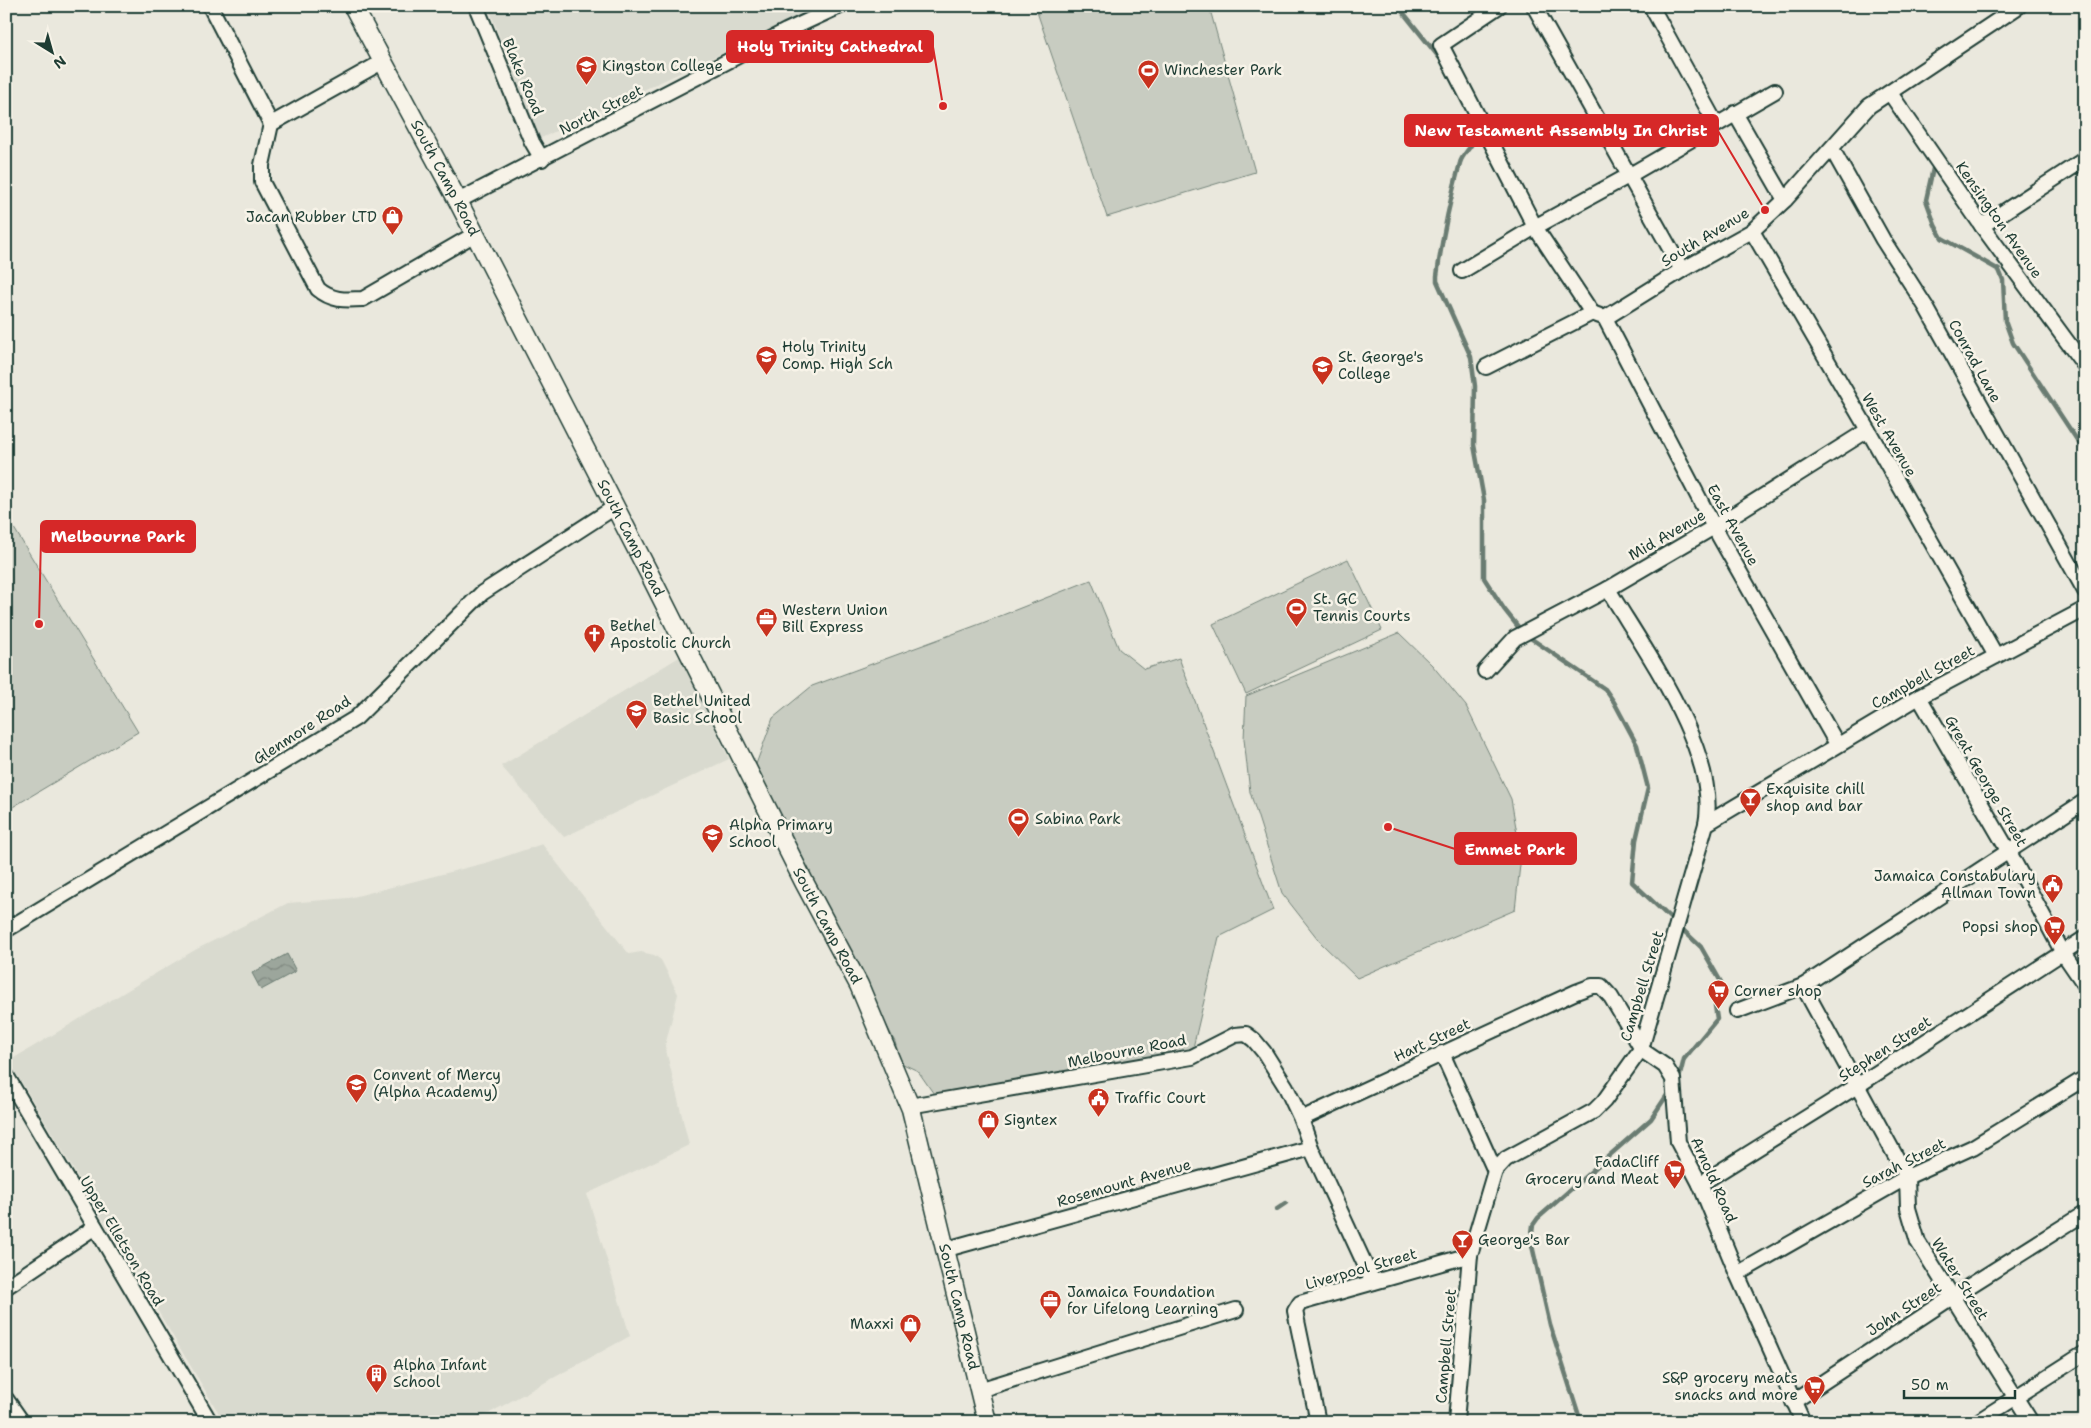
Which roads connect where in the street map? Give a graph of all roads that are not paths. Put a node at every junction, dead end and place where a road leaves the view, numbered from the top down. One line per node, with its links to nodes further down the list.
1 (210, 6): 13 (street)
2 (353, 6): 9 (main road, South Camp Road)
3 (476, 6): 16 (street, Blake Road)
4 (840, 6): 16 (street, North Street)
5 (1499, 6): 22 (street)
6 (1534, 6): 18 (street)
7 (1650, 6): 14 (street)
8 (2019, 6): 11 (street, South Avenue)
9 (382, 62): 13 (street); 20 (main road, South Camp Road)
10 (1775, 91): 12 (street)
11 (1890, 93): 15 (street, South Avenue); 21 (street, Kensington Avenue)
12 (1735, 113): 14 (street); 19 (street)
13 (271, 124): 24 (street)
14 (1716, 124): 18 (street)
15 (1832, 149): 19 (street, South Avenue); 35 (street, Conrad Lane)
16 (542, 159): 20 (street, North Street)
17 (2085, 159): 21 (street)
18 (1630, 175): 22 (street); 25 (street)
19 (1785, 200): 23 (street, South Avenue)
20 (458, 201): 24 (main road, South Camp Road)
21 (1982, 226): 29 (street, Kensington Avenue)
22 (1535, 227): 26 (street); 27 (street)
23 (1752, 231): 25 (street, South Avenue); 31 (street, West Avenue)
24 (475, 234): 32 (main road, South Camp Road)
25 (1682, 270): 28 (street, South Avenue)
26 (1462, 271)
27 (1592, 313): 28 (street); 30 (street)
28 (1605, 318): 33 (street, East Avenue)
29 (2084, 364)
30 (1486, 366)
31 (1868, 430): 33 (street, Mid Avenue); 37 (street, West Avenue)
32 (615, 507): 44 (street, Glenmore Road); 56 (main road, South Camp Road)
33 (1714, 527): 34 (street, Mid Avenue); 40 (street, East Avenue)
34 (1608, 588): 38 (street, Mid Avenue); 42 (street)
35 (2085, 591)
36 (2085, 609): 37 (street, Campbell Street)
37 (1996, 656): 39 (street, Campbell Street)
38 (1485, 671)
39 (1919, 697): 40 (street, Campbell Street); 43 (street, Great George Street)
40 (1837, 744): 42 (street, Campbell Street)
41 (2085, 801): 43 (street)
42 (1706, 824): 51 (street, Campbell Street)
43 (2009, 852): 46 (street, Great George Street); 48 (street)
44 (6, 930)
45 (2085, 938): 46 (street, Stephen Street)
46 (2063, 953): 47 (street, Great George Street); 55 (street, Stephen Street)
47 (2085, 985)
48 (1803, 986): 50 (street); 55 (street, Water Street)
49 (1576, 992): 51 (street, Arnold Road); 52 (street, Hart Street)
50 (1737, 1011)
51 (1641, 1049): 59 (street, Campbell Street); 61 (street, Arnold Road)
52 (1442, 1053): 57 (street, Hart Street); 59 (street)
53 (6, 1076): 63 (street, Upper Elletson Road)
54 (2085, 1078): 60 (street, Sarah Street)
55 (1857, 1086): 60 (street, Water Street); 61 (street, Stephen Street)
56 (911, 1109): 57 (street, Melbourne Road); 64 (main road, South Camp Road)
57 (1301, 1119): 58 (street, Melbourne Road)
58 (1310, 1148): 64 (street, Rosemount Avenue); 67 (street, Melbourne Road)
59 (1495, 1171): 65 (street, Campbell Street)
60 (1907, 1177): 66 (street, Sarah Street); 69 (street, Water Street)
61 (1700, 1184): 66 (street, Arnold Road)
62 (2085, 1213): 69 (street, John Street)
63 (95, 1227): 68 (street); 77 (street, Upper Elletson Road)
64 (947, 1249): 72 (main road, South Camp Road)
65 (1470, 1255): 67 (street, Liverpool Street); 80 (street, Campbell Street)
66 (1737, 1274): 75 (street, Arnold Road)
67 (1373, 1282): 79 (street, Liverpool Street)
68 (6, 1287)
69 (1952, 1297): 73 (street, Water Street); 75 (street, John Street)
70 (1236, 1310): 72 (street)
71 (2085, 1353): 73 (street)
72 (979, 1390): 78 (main road, South Camp Road)
73 (2017, 1397): 82 (street); 83 (street, Water Street)
74 (6, 1399): 76 (street)
75 (1793, 1402): 81 (street, Arnold Road)
76 (22, 1422)
77 (210, 1422)
78 (987, 1422)
79 (1318, 1422)
80 (1456, 1422)
81 (1803, 1422)
82 (1977, 1422)
83 (2031, 1422)

